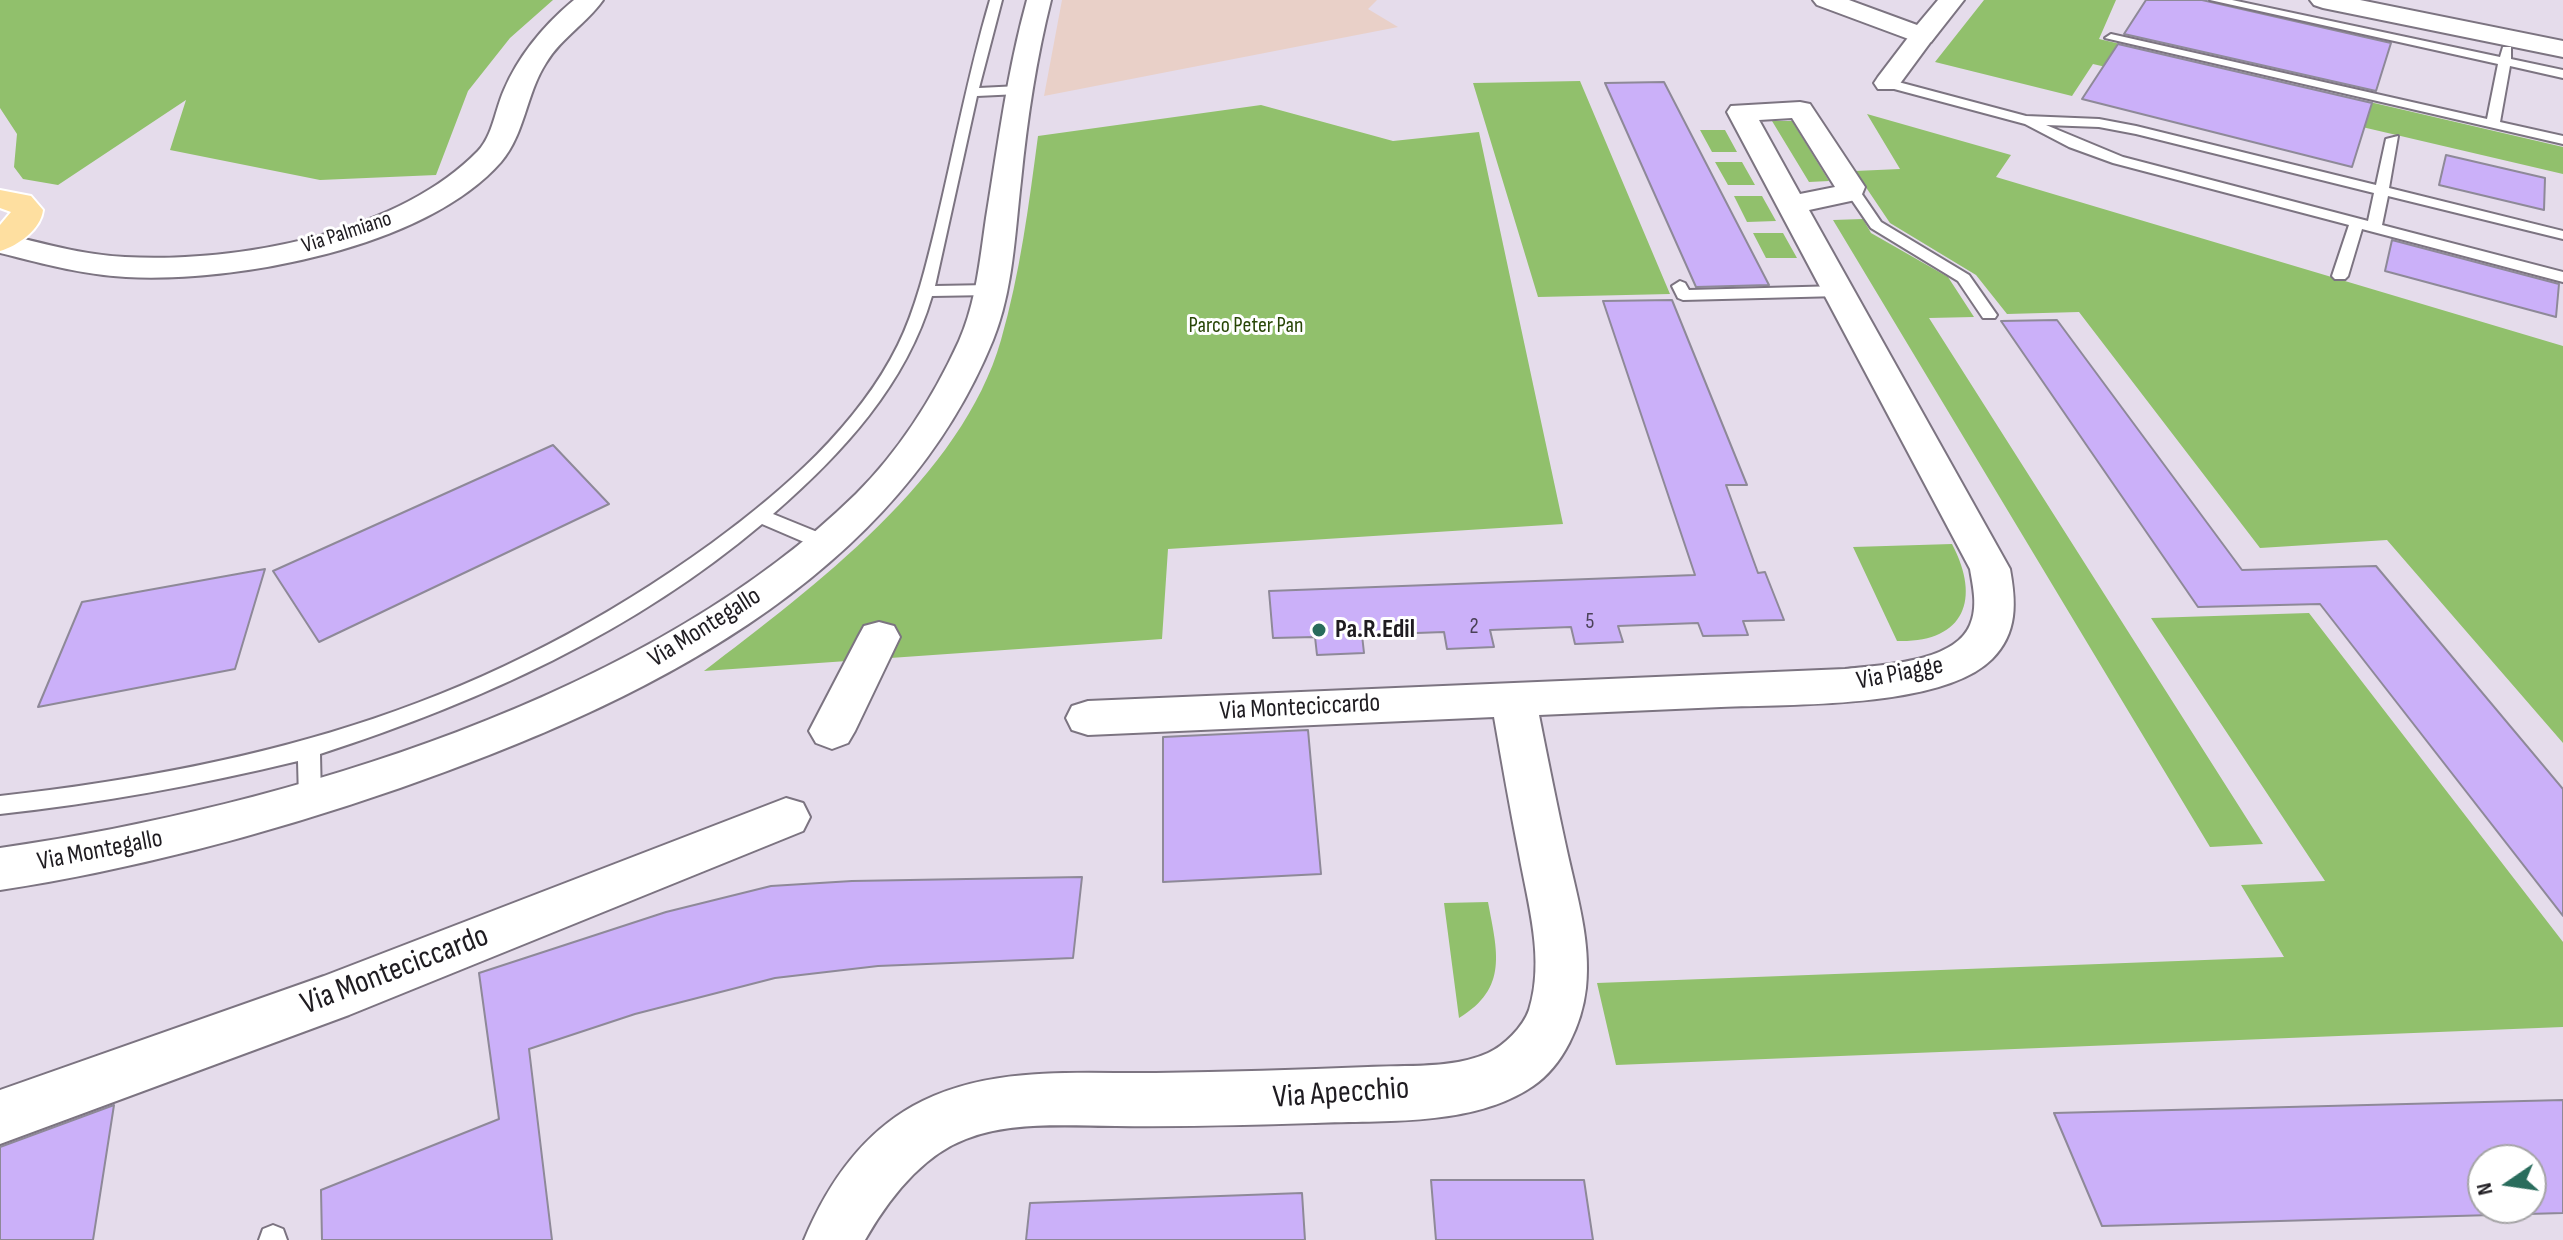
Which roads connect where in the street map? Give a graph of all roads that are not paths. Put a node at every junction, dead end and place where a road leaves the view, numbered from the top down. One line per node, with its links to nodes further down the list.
1 (590, 0): 27 (street, Via Palmiano)
2 (996, 0): 15 (lane, Via Montegallo)
3 (1039, 0): 14 (street, Via Montegallo)
4 (1826, 0): 8 (street)
5 (1951, 0): 8 (street)
6 (2216, 0): 11 (lane)
7 (2323, 0): 11 (street)
8 (1922, 36): 13 (street)
9 (2111, 38): 17 (lane)
10 (2563, 49): 11 (street)
11 (2507, 50): 12 (lane); 17 (lane)
12 (2563, 74)
13 (1887, 83): 16 (lane)
14 (1019, 90): 15 (lane); 31 (street, Via Montegallo)
15 (972, 92): 32 (lane, Via Montegallo)
16 (2026, 120): 21 (lane); 24 (lane)
17 (2493, 124): 19 (lane)
18 (2393, 139): 21 (lane)
19 (2563, 140)
20 (1850, 187): 23 (street); 23 (street, Via Piagge); 34 (lane)
21 (2382, 190): 25 (lane); 26 (lane)
22 (0, 199): 27 (main road)
23 (1793, 204): 33 (street, Via Piagge)
24 (2357, 223): 25 (lane); 28 (lane)
25 (2374, 227): 29 (lane)
26 (2563, 235)
27 (0, 242)
28 (2340, 276)
29 (2563, 277)
30 (1680, 286): 33 (lane)
31 (990, 290): 32 (lane); 36 (street, Via Montegallo)
32 (925, 291): 35 (lane, Via Montegallo)
33 (1840, 291): 38 (street, Via Piagge)
34 (1989, 315)
35 (760, 516): 36 (lane); 41 (lane, Via Montegallo)
36 (825, 543): 42 (street, Via Montegallo)
37 (879, 637): 40 (street)
38 (1513, 698): 39 (street, Via Monteciccardo); 47 (street, Via Apecchio)
39 (1088, 718)
40 (832, 731)
41 (309, 749): 42 (lane); 43 (lane, Via Montegallo)
42 (310, 799): 45 (street, Via Montegallo)
43 (0, 805)
44 (786, 817): 46 (street, Via Monteciccardo)
45 (0, 869)
46 (0, 1117)
47 (834, 1240)

